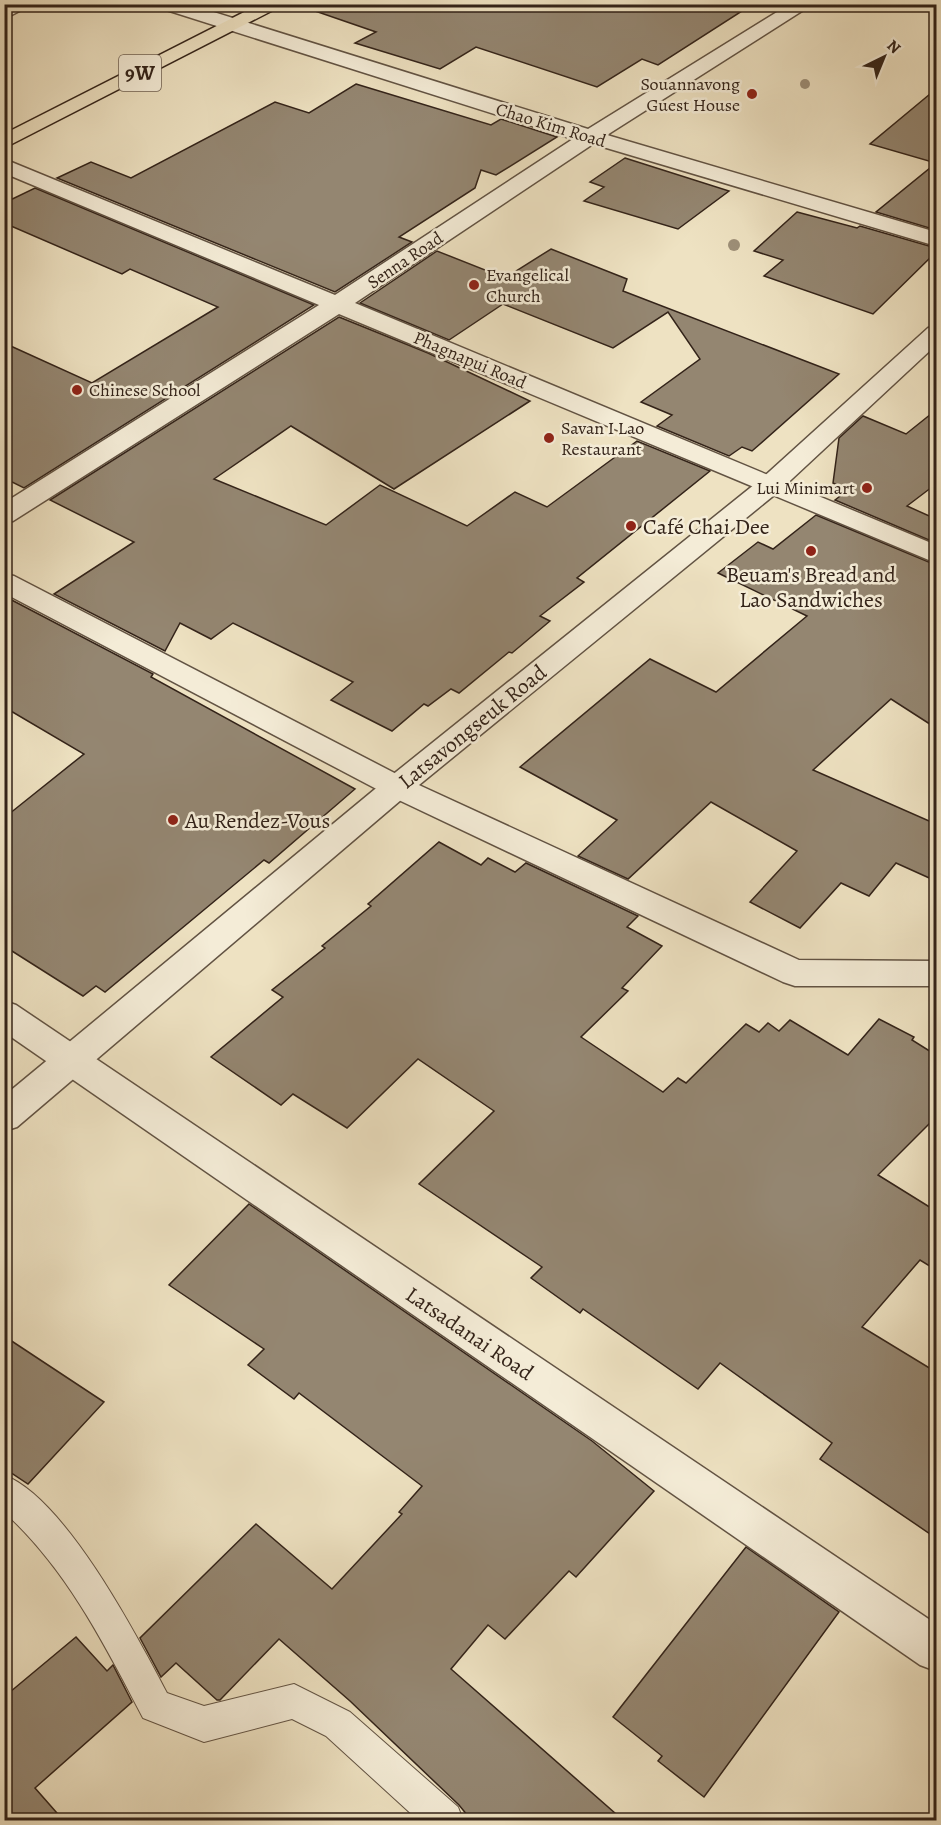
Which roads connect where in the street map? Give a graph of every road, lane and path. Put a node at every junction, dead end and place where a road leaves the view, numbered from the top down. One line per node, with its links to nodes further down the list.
1 (24, 4): 5 (street)
2 (167, 4): 6 (street, Chao Kim Road)
3 (276, 4): 6 (main road, 9W)
4 (804, 4): 7 (street, Senna Road)
5 (4, 13)
6 (233, 26): 7 (street, Chao Kim Road); 8 (main road, 9W)
7 (590, 137): 10 (street, Chao Kim Road); 11 (street, Senna Road)
8 (4, 142)
9 (4, 165): 11 (street, Phagnapui Road)
10 (936, 239)
11 (338, 304): 13 (street, Phagnapui Road); 14 (street, Senna Road)
12 (936, 333): 13 (street, Latsavongseuk Road)
13 (769, 486): 15 (street, Phagnapui Road); 17 (street, Latsavongseuk Road)
14 (4, 515)
15 (936, 555)
16 (4, 582): 17 (street)
17 (397, 787): 18 (street); 20 (street, Latsavongseuk Road)
18 (936, 974)
19 (4, 1014): 20 (street, Latsadanai Road)
20 (69, 1060): 21 (street, Latsavongseuk Road); 23 (street, Latsadanai Road)
21 (4, 1117)
22 (4, 1490): 24 (lane)
23 (936, 1650)
24 (445, 1821)

